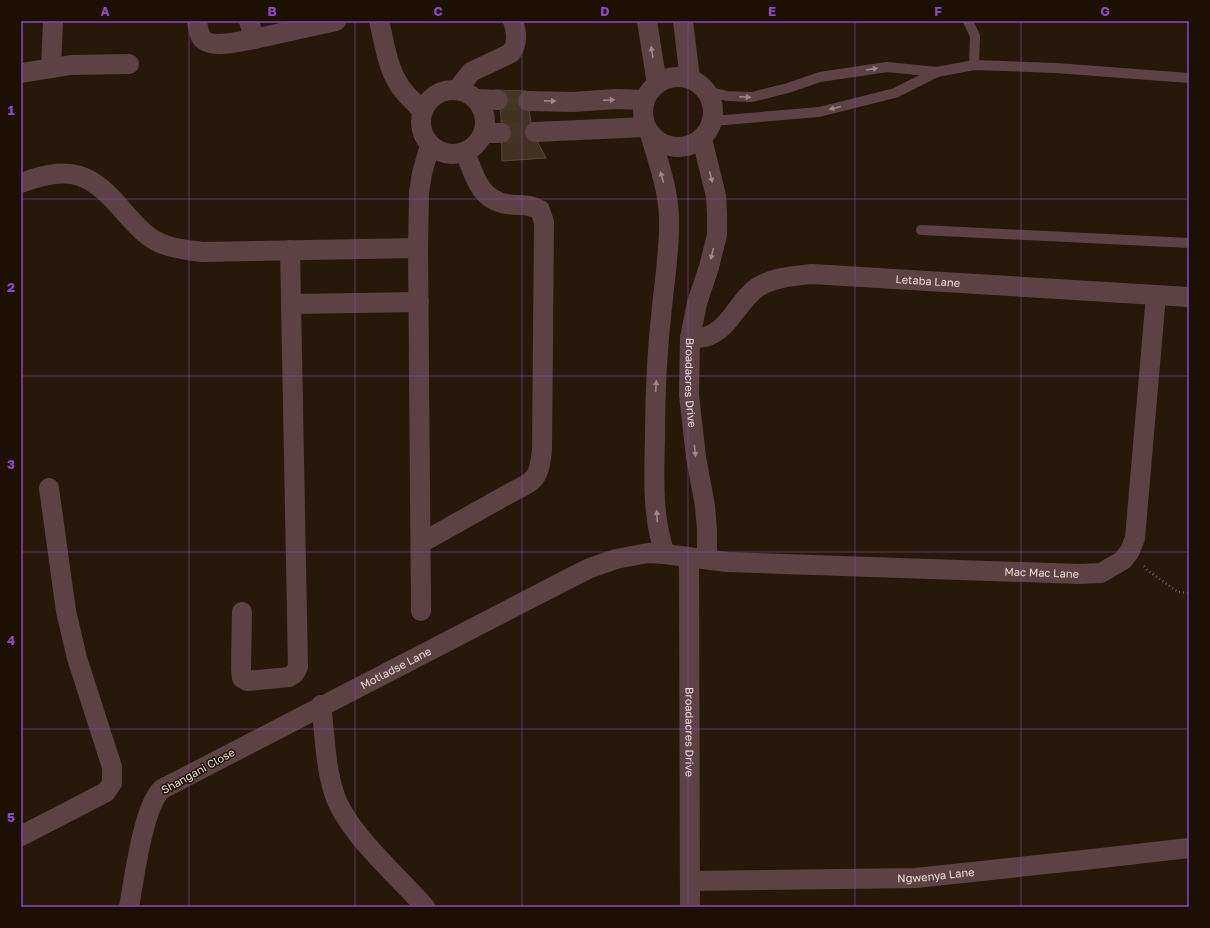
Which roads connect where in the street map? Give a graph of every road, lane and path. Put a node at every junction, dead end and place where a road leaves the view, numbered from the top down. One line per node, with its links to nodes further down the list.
1 (53, 21): 12 (street)
2 (197, 21): 9 (street)
3 (336, 21): 9 (street)
4 (380, 21): 25 (street)
5 (513, 21): 18 (street)
6 (647, 21): 17 (street, one-way to 6)
7 (683, 21): 16 (street)
8 (968, 21): 11 (lane)
9 (252, 30)
10 (129, 64): 12 (street)
11 (974, 65): 13 (lane); 15 (lane)
12 (51, 68): 14 (street)
13 (937, 72): 19 (lane, one-way to 13); 26 (lane, one-way to 26)
14 (21, 73)
15 (1189, 78)
16 (690, 79): 17 (street); 19 (street)
17 (657, 84): 22 (street)
18 (457, 90): 20 (street); 25 (street)
19 (707, 91): 26 (street)
20 (475, 99): 21 (street); 32 (street)
21 (498, 100)
22 (645, 100): 24 (street, one-way to 22); 28 (street)
23 (528, 101): 24 (street, one-way to 24)
24 (573, 102): 27 (street)
25 (423, 111): 31 (street)
26 (713, 121): 30 (street)
27 (575, 131): 28 (street); 29 (street)
28 (648, 131): 30 (street); 46 (street, one-way to 28)
29 (535, 132)
30 (702, 139): 42 (street, Broadacres Drive, one-way to 42)
31 (430, 145): 32 (street); 36 (street)
32 (465, 152): 44 (street)
33 (21, 183): 37 (street)
34 (921, 230): 35 (lane)
35 (1189, 243)
36 (418, 248): 37 (street); 40 (street)
37 (290, 250): 41 (street)
38 (1156, 295): 39 (street, Letaba Lane); 42 (street, Letaba Lane); 45 (street)
39 (1189, 296)
40 (419, 302): 41 (street); 44 (street)
41 (292, 304): 50 (street)
42 (690, 338): 47 (street, Broadacres Drive, one-way to 47)
43 (49, 488): 52 (street)
44 (421, 543): 49 (street)
45 (1130, 551): 47 (street, Mac Mac Lane); 48 (path)
46 (665, 554): 47 (street, Motladse Lane); 51 (street, Motladse Lane)
47 (698, 558): 54 (street, Broadacres Drive)
48 (1189, 593)
49 (421, 611)
50 (242, 612)
51 (321, 705): 55 (street, Shangani Close); 56 (street)
52 (21, 836)
53 (1186, 847): 54 (street, Ngwenya Lane)
54 (690, 881): 57 (street, Broadacres Drive)
55 (129, 907)
56 (425, 907)
57 (690, 907)

